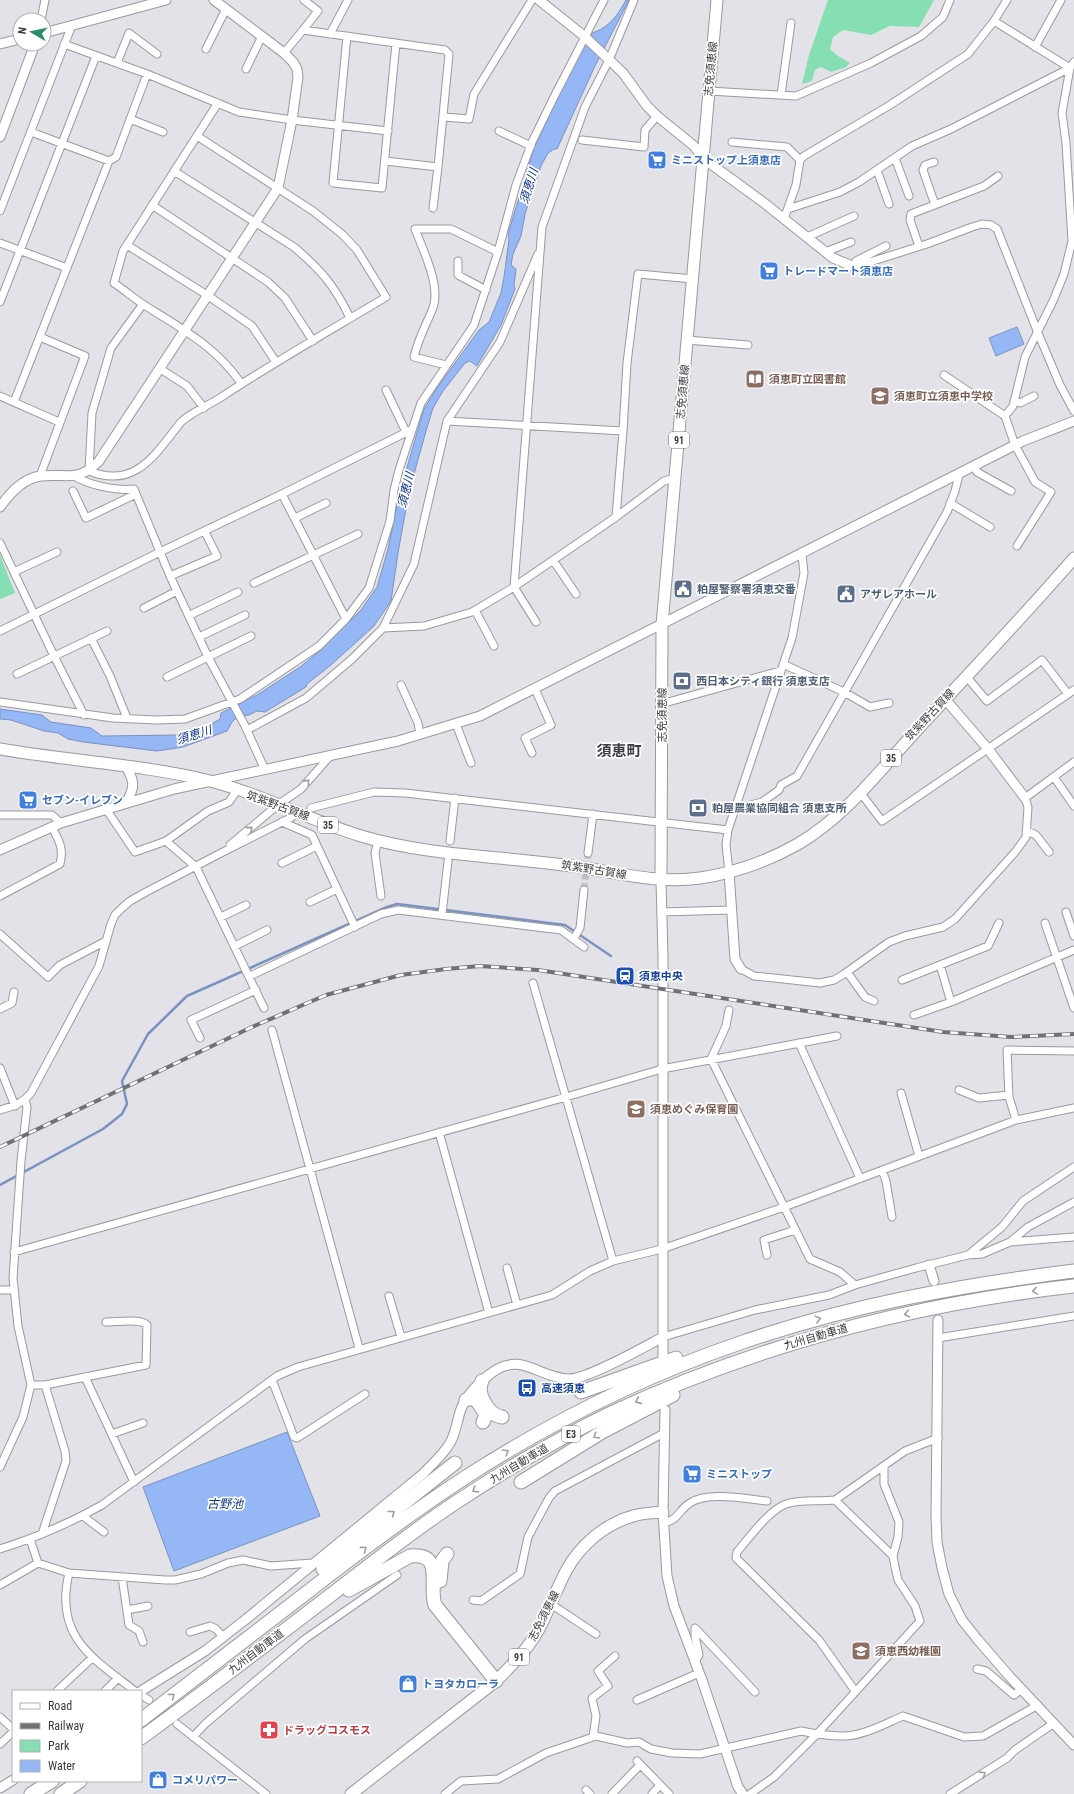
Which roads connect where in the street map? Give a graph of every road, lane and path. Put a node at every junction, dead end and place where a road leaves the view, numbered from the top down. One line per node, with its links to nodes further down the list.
1 (45, 0): 15 (street)
2 (166, 0): 18 (street)
3 (214, 0): 14 (street)
4 (304, 0): 19 (street)
5 (348, 0): 21 (street)
6 (532, 0): 44 (street)
7 (539, 0): 24 (street)
8 (604, 0): 24 (street)
9 (634, 0): 35 (street)
10 (717, 0): 40 (main road, 志免須恵線 / 91)
11 (950, 0): 41 (street)
12 (1007, 0): 16 (street)
13 (1061, 0): 29 (street)
14 (226, 9): 22 (street); 30 (street)
15 (43, 12)
16 (994, 21): 29 (street); 60 (street)
17 (791, 23): 41 (street)
18 (72, 25): 20 (street); 28 (street)
19 (303, 30): 21 (street); 32 (street)
20 (52, 31)
21 (330, 34): 23 (street)
22 (262, 36): 32 (street); 38 (street)
23 (347, 36): 26 (street); 47 (street)
24 (587, 38): 35 (street); 57 (street)
25 (12, 41): 27 (street)
26 (396, 43): 44 (street); 48 (street)
27 (0, 44)
28 (64, 44): 34 (street); 50 (street)
29 (1035, 47): 37 (street)
30 (206, 49)
31 (32, 52): 53 (street)
32 (284, 53): 46 (street)
33 (157, 54): 36 (street)
34 (96, 56): 36 (street); 56 (street)
35 (609, 60): 43 (street); 85 (street)
36 (117, 63): 39 (street)
37 (1072, 65): 58 (street); 101 (street)
38 (246, 69)
39 (147, 74): 42 (street); 45 (street)
40 (709, 90): 41 (street); 59 (main road, 志免須恵線 / 91)
41 (781, 95)
42 (218, 103): 46 (street); 52 (street)
43 (657, 116): 54 (street); 59 (street)
44 (444, 117): 64 (street)
45 (130, 119): 51 (street); 61 (street)
46 (292, 120): 47 (street); 68 (street)
47 (338, 126): 48 (street); 62 (street)
48 (388, 131): 62 (street)
49 (499, 131): 57 (street)
50 (31, 132): 56 (street); 75 (street)
51 (163, 132)
52 (196, 136): 66 (street); 68 (street)
53 (0, 137)
54 (582, 140)
55 (732, 142): 60 (street)
56 (62, 143): 61 (street); 86 (street)
57 (531, 146): 87 (street)
58 (895, 158): 65 (street); 69 (street)
59 (704, 159): 77 (street); 94 (main road, 志免須恵線 / 91)
60 (800, 160): 74 (street)
61 (109, 161): 93 (street)
62 (385, 161): 64 (street)
63 (934, 162): 72 (street)
64 (438, 167): 73 (street)
65 (877, 170): 70 (street); 74 (street)
66 (174, 171): 71 (street); 78 (street)
67 (998, 176): 72 (street)
68 (278, 188): 78 (street); 99 (street)
69 (909, 196)
70 (889, 204)
71 (152, 205): 82 (street); 89 (street)
72 (935, 205): 84 (street)
73 (433, 208)
74 (788, 209): 77 (street)
75 (0, 212)
76 (854, 216): 79 (street)
77 (784, 219): 79 (street)
78 (255, 223): 89 (street); 99 (street)
79 (807, 237): 88 (street)
80 (851, 242): 88 (street)
81 (0, 243): 86 (street)
82 (127, 245): 96 (street); 98 (street)
83 (886, 246): 92 (street)
84 (919, 246): 91 (street); 101 (street)
85 (540, 247): 119 (street); 122 (street)
86 (20, 250): 93 (street); 97 (street)
87 (498, 252): 95 (street); 107 (street)
88 (825, 252): 92 (street)
89 (232, 258): 96 (street); 104 (street)
90 (458, 261): 95 (street)
91 (870, 262): 92 (street)
92 (854, 266)
93 (67, 268): 102 (street)
94 (693, 279): 103 (main road, 志免須恵線 / 91); 124 (street)
95 (486, 290): 107 (street)
96 (207, 295): 100 (street); 106 (street)
97 (0, 302)
98 (143, 304): 100 (street); 127 (street)
99 (350, 318): 104 (street)
100 (184, 329): 108 (street); 110 (street)
101 (1038, 333): 114 (street); 117 (street)
102 (40, 337): 115 (street); 121 (street)
103 (687, 340): 105 (street); 131 (main road, 志免須恵線 / 91)
104 (313, 341): 106 (street)
105 (748, 345)
106 (276, 362): 110 (street)
107 (446, 365): 123 (street)
108 (158, 368): 116 (street); 127 (street)
109 (944, 375): 118 (street)
110 (241, 383): 116 (street)
111 (386, 390): 123 (street)
112 (0, 396): 115 (street)
113 (1034, 396): 114 (street)
114 (1014, 401): 118 (street)
115 (14, 402): 121 (street)
116 (204, 408): 127 (street)
117 (1074, 410)
118 (1005, 416): 125 (street)
119 (447, 421): 122 (street); 167 (street)
120 (1074, 421): 125 (street)
121 (59, 422): 129 (street)
122 (526, 425): 124 (street); 155 (street)
123 (408, 431): 135 (street); 164 (street)
124 (623, 431): 139 (street)
125 (1015, 446): 126 (street); 145 (street)
126 (974, 466): 128 (street); 133 (street)
127 (89, 471): 130 (street)
128 (959, 475): 137 (street); 149 (street)
129 (40, 476): 130 (street); 138 (street)
130 (74, 476): 134 (street)
131 (676, 478): 139 (street); 166 (main road, 志免須恵線 / 91)
132 (73, 491): 134 (street)
133 (1011, 491)
134 (136, 494): 147 (street)
135 (282, 494): 140 (street); 142 (street)
136 (326, 503): 140 (street)
137 (950, 503): 141 (street); 182 (street)
138 (0, 507)
139 (616, 517): 151 (street)
140 (295, 518): 148 (street)
141 (990, 527)
142 (204, 532): 147 (street); 153 (street)
143 (358, 534): 148 (street)
144 (0, 543): 152 (street)
145 (1017, 546)
146 (57, 552): 152 (street)
147 (160, 552): 153 (street); 161 (street)
148 (314, 555): 154 (street); 164 (street)
149 (802, 555): 166 (street); 176 (street)
150 (1074, 558): 178 (main road, 筑紫野古賀線 / 35)
151 (553, 560): 155 (street); 158 (street)
152 (14, 572): 161 (street)
153 (170, 576): 156 (street)
154 (254, 582)
155 (514, 587): 160 (street); 165 (street)
156 (177, 591): 159 (street); 162 (street)
157 (238, 592): 162 (street)
158 (576, 594)
159 (144, 608)
160 (475, 610): 167 (street); 173 (street)
161 (34, 614): 168 (street); 174 (street)
162 (190, 615): 171 (street)
163 (245, 615): 171 (street)
164 (346, 619): 186 (street)
165 (536, 622)
166 (662, 625): 181 (street); 188 (main road, 志免須恵線 / 91)
167 (383, 628): 192 (street)
168 (0, 631)
169 (107, 631): 172 (street)
170 (252, 636): 175 (street)
171 (199, 637): 175 (street)
172 (91, 638): 174 (street); 190 (street)
173 (494, 646)
174 (54, 656): 177 (street); 189 (street)
175 (208, 657): 179 (street); 186 (street)
176 (781, 668): 182 (street); 188 (street); 213 (street)
177 (17, 674)
178 (966, 676): 183 (street); 184 (main road, 筑紫野古賀線 / 35)
179 (167, 677)
180 (401, 685): 193 (street)
181 (535, 689): 191 (street); 196 (street)
182 (844, 692): 187 (street); 213 (street)
183 (1071, 692): 195 (street)
184 (945, 699): 195 (street); 205 (main road, 筑紫野古賀線 / 35)
185 (0, 702): 189 (street)
186 (234, 703): 190 (street); 192 (street)
187 (889, 703)
188 (661, 704): 218 (main road, 志免須恵線 / 91)
189 (84, 714): 190 (street)
190 (126, 718)
191 (456, 724): 193 (street); 199 (street)
192 (246, 728): 201 (street)
193 (420, 735): 197 (street)
194 (0, 749): 200 (main road, 筑紫野古賀線 / 35)
195 (988, 749): 205 (street); 207 (street)
196 (532, 752)
197 (331, 755): 201 (street); 209 (street, one-way to 197)
198 (1074, 762): 202 (street)
199 (471, 763)
200 (126, 766): 203 (main road, 筑紫野古賀線 / 35); 208 (street)
201 (265, 770): 203 (street)
202 (1054, 777): 207 (street); 210 (street)
203 (210, 782): 204 (main road, 筑紫野古賀線 / 35); 208 (street)
204 (236, 790): 209 (main road, 筑紫野古賀線 / 35); 223 (street)
205 (860, 792): 234 (main road, 筑紫野古賀線 / 35)
206 (455, 798): 211 (street); 214 (street); 225 (street)
207 (1025, 798): 222 (street)
208 (126, 803): 212 (street)
209 (279, 804): 224 (main road, 筑紫野古賀線 / 35); 229 (street, one-way to 209)
210 (1074, 806)
211 (311, 808)
212 (106, 809): 219 (street); 223 (street)
213 (736, 809): 221 (street)
214 (593, 814): 218 (street); 230 (street)
215 (0, 816): 219 (street)
216 (292, 817): 217 (street)
217 (282, 822): 226 (street); 229 (street)
218 (662, 822): 221 (street); 235 (main road, 志免須恵線 / 91)
219 (61, 823): 220 (street)
220 (52, 827): 227 (street); 238 (street)
221 (728, 830): 234 (street)
222 (1027, 830): 228 (street); 261 (street)
223 (166, 841): 233 (street)
224 (378, 841): 235 (main road, 筑紫野古賀線 / 35); 239 (street)
225 (450, 841)
226 (317, 846): 232 (street); 236 (street)
227 (0, 850)
228 (1049, 852)
229 (220, 853): 233 (street)
230 (588, 853)
231 (448, 861): 245 (street)
232 (282, 863)
233 (196, 867): 246 (street); 254 (street)
234 (729, 872): 235 (main road, 筑紫野古賀線 / 35); 242 (street)
235 (661, 880): 243 (street)
236 (337, 889): 240 (street); 249 (street)
237 (584, 890): 253 (street)
238 (0, 896)
239 (381, 896)
240 (310, 902)
241 (246, 905): 246 (street)
242 (731, 910): 243 (street); 260 (street)
243 (661, 912): 281 (street)
244 (1066, 912): 252 (street)
245 (442, 914): 249 (street); 253 (street)
246 (221, 917): 255 (street)
247 (999, 923): 259 (street)
248 (1045, 924): 258 (street)
249 (355, 927): 262 (street)
250 (267, 930): 255 (street)
251 (0, 934): 254 (street)
252 (1074, 936)
253 (574, 938): 256 (street)
254 (106, 941): 286 (street)
255 (235, 946): 262 (street)
256 (584, 947)
257 (1074, 950): 258 (street)
258 (1056, 958): 268 (street); 269 (street)
259 (940, 965): 263 (street); 268 (street)
260 (741, 969): 261 (street)
261 (847, 972): 267 (street)
262 (250, 976): 265 (street)
263 (902, 980)
264 (533, 983): 285 (street)
265 (256, 990): 271 (street); 276 (street)
266 (14, 992): 270 (street)
267 (874, 1001)
268 (951, 1002): 273 (street)
269 (1073, 1004)
270 (0, 1008)
271 (264, 1008)
272 (729, 1010): 279 (street)
273 (914, 1014)
274 (272, 1030): 294 (street)
275 (837, 1036): 277 (street)
276 (200, 1038)
277 (799, 1043): 279 (street); 296 (street)
278 (1074, 1051): 284 (street)
279 (711, 1059): 281 (street); 298 (street)
280 (0, 1068): 287 (street)
281 (662, 1069): 285 (street); 303 (street)
282 (959, 1090): 284 (street)
283 (901, 1093): 292 (street)
284 (1009, 1095): 290 (street)
285 (566, 1097): 291 (street); 307 (street)
286 (25, 1100): 287 (street); 304 (street)
287 (15, 1106): 289 (street)
288 (1074, 1108): 290 (street)
289 (0, 1110)
290 (1016, 1120): 292 (street)
291 (439, 1132): 294 (street); 318 (street)
292 (919, 1156): 295 (street)
293 (1074, 1167): 306 (street)
294 (311, 1169): 304 (street); 327 (street)
295 (882, 1170): 296 (street); 299 (street)
296 (860, 1178): 298 (street)
297 (1074, 1202): 302 (street)
298 (784, 1207): 300 (street); 303 (street)
299 (892, 1217)
300 (795, 1230): 305 (street); 312 (street)
301 (1074, 1237): 302 (street)
302 (1010, 1242): 306 (street)
303 (662, 1249): 307 (street); 325 (street)
304 (14, 1252): 315 (street)
305 (767, 1255)
306 (968, 1255): 308 (street)
307 (613, 1261): 317 (street)
308 (929, 1265): 311 (street); 312 (street)
309 (507, 1268): 317 (street)
310 (1074, 1271): 322 (highway, 九州自動車道 / E3, one-way to 310)
311 (934, 1281)
312 (854, 1285): 325 (street)
313 (1074, 1286): 323 (highway, 九州自動車道 / E3, one-way to 323)
314 (0, 1290): 315 (street)
315 (14, 1290): 332 (street)
316 (389, 1296): 324 (street)
317 (517, 1305): 318 (street)
318 (489, 1313): 324 (street)
319 (1074, 1316): 326 (street)
320 (938, 1320): 326 (street)
321 (106, 1322): 329 (street)
322 (795, 1325): 334 (highway); 369 (highway, 九州自動車道 / E3, one-way to 322)
323 (823, 1334): 348 (highway, one-way to 348); 381 (highway, 九州自動車道 / E3, one-way to 381)
324 (401, 1337): 327 (street)
325 (663, 1337): 328 (street); 331 (street)
326 (938, 1338): 343 (street)
327 (359, 1348): 330 (street)
328 (662, 1357)
329 (86, 1377): 333 (street); 342 (street)
330 (272, 1380): 335 (street); 347 (street)
331 (482, 1381): 336 (street); 338 (highway)
332 (31, 1385): 333 (street); 345 (street)
333 (45, 1385): 354 (street)
334 (581, 1392)
335 (365, 1394)
336 (466, 1400): 339 (highway); 360 (street)
337 (665, 1410): 341 (street)
338 (502, 1416)
339 (483, 1422)
340 (143, 1423): 342 (street)
341 (664, 1433): 352 (street); 365 (street)
342 (112, 1434): 347 (street)
343 (938, 1438): 346 (street); 382 (street)
344 (455, 1464): 369 (highway, one-way to 344)
345 (0, 1467)
346 (884, 1467): 349 (street); 358 (street)
347 (134, 1482): 351 (street)
348 (521, 1482)
349 (835, 1500): 358 (street); 387 (street)
350 (767, 1501): 352 (street)
351 (83, 1516): 353 (street); 354 (street)
352 (663, 1517): 366 (main road, 志免須恵線 / 91); 376 (street)
353 (104, 1532)
354 (42, 1534): 355 (street)
355 (30, 1539): 356 (street); 359 (street)
356 (0, 1549)
357 (447, 1554): 380 (highway)
358 (893, 1556): 387 (street)
359 (38, 1563): 361 (street); 364 (street)
360 (313, 1563): 363 (street); 372 (street)
361 (70, 1573): 363 (street); 375 (street)
362 (397, 1574): 401 (street)
363 (122, 1577): 368 (street)
364 (0, 1584)
365 (473, 1600)
366 (551, 1604): 371 (street); 380 (main road, 志免須恵線 / 91)
367 (148, 1606): 368 (street)
368 (127, 1610): 373 (street)
369 (269, 1622): 394 (highway, 九州自動車道 / E3, one-way to 369)
370 (190, 1632): 372 (street)
371 (596, 1634)
372 (223, 1637): 386 (street)
373 (143, 1642)
374 (615, 1656): 402 (street)
375 (92, 1658): 379 (street); 383 (street)
376 (695, 1662): 378 (street); 388 (street)
377 (977, 1669): 382 (street)
378 (699, 1673): 391 (street); 405 (street)
379 (118, 1678): 384 (street); 385 (street)
380 (496, 1681): 381 (highway); 414 (main road, 志免須恵線 / 91)
381 (214, 1684): 400 (highway, 九州自動車道 / E3)
382 (1022, 1689): 392 (street)
383 (58, 1690)
384 (106, 1690)
385 (134, 1690)
386 (142, 1690)
387 (855, 1690): 399 (street)
388 (755, 1692)
389 (142, 1696): 390 (street)
390 (149, 1700)
391 (637, 1700)
392 (1038, 1705): 395 (street); 399 (street)
393 (0, 1716): 397 (street)
394 (142, 1719)
395 (1054, 1723): 404 (street); 421 (street, one-way to 395)
396 (177, 1724): 401 (street)
397 (12, 1730)
398 (12, 1732): 403 (street)
399 (817, 1734): 405 (street); 420 (street)
400 (142, 1737)
401 (193, 1737): 413 (street)
402 (593, 1737): 405 (street); 415 (street)
403 (0, 1744)
404 (1074, 1745)
405 (724, 1748): 419 (street)
406 (12, 1781): 410 (street)
407 (50, 1782): 411 (highway)
408 (79, 1782): 412 (highway)
409 (660, 1785): 416 (street); 417 (street); 418 (street)
410 (0, 1788)
411 (31, 1794)
412 (61, 1794)
413 (266, 1794)
414 (352, 1794)
415 (445, 1794)
416 (612, 1794)
417 (652, 1794)
418 (669, 1794)
419 (743, 1794)
420 (750, 1794)
421 (950, 1794)

